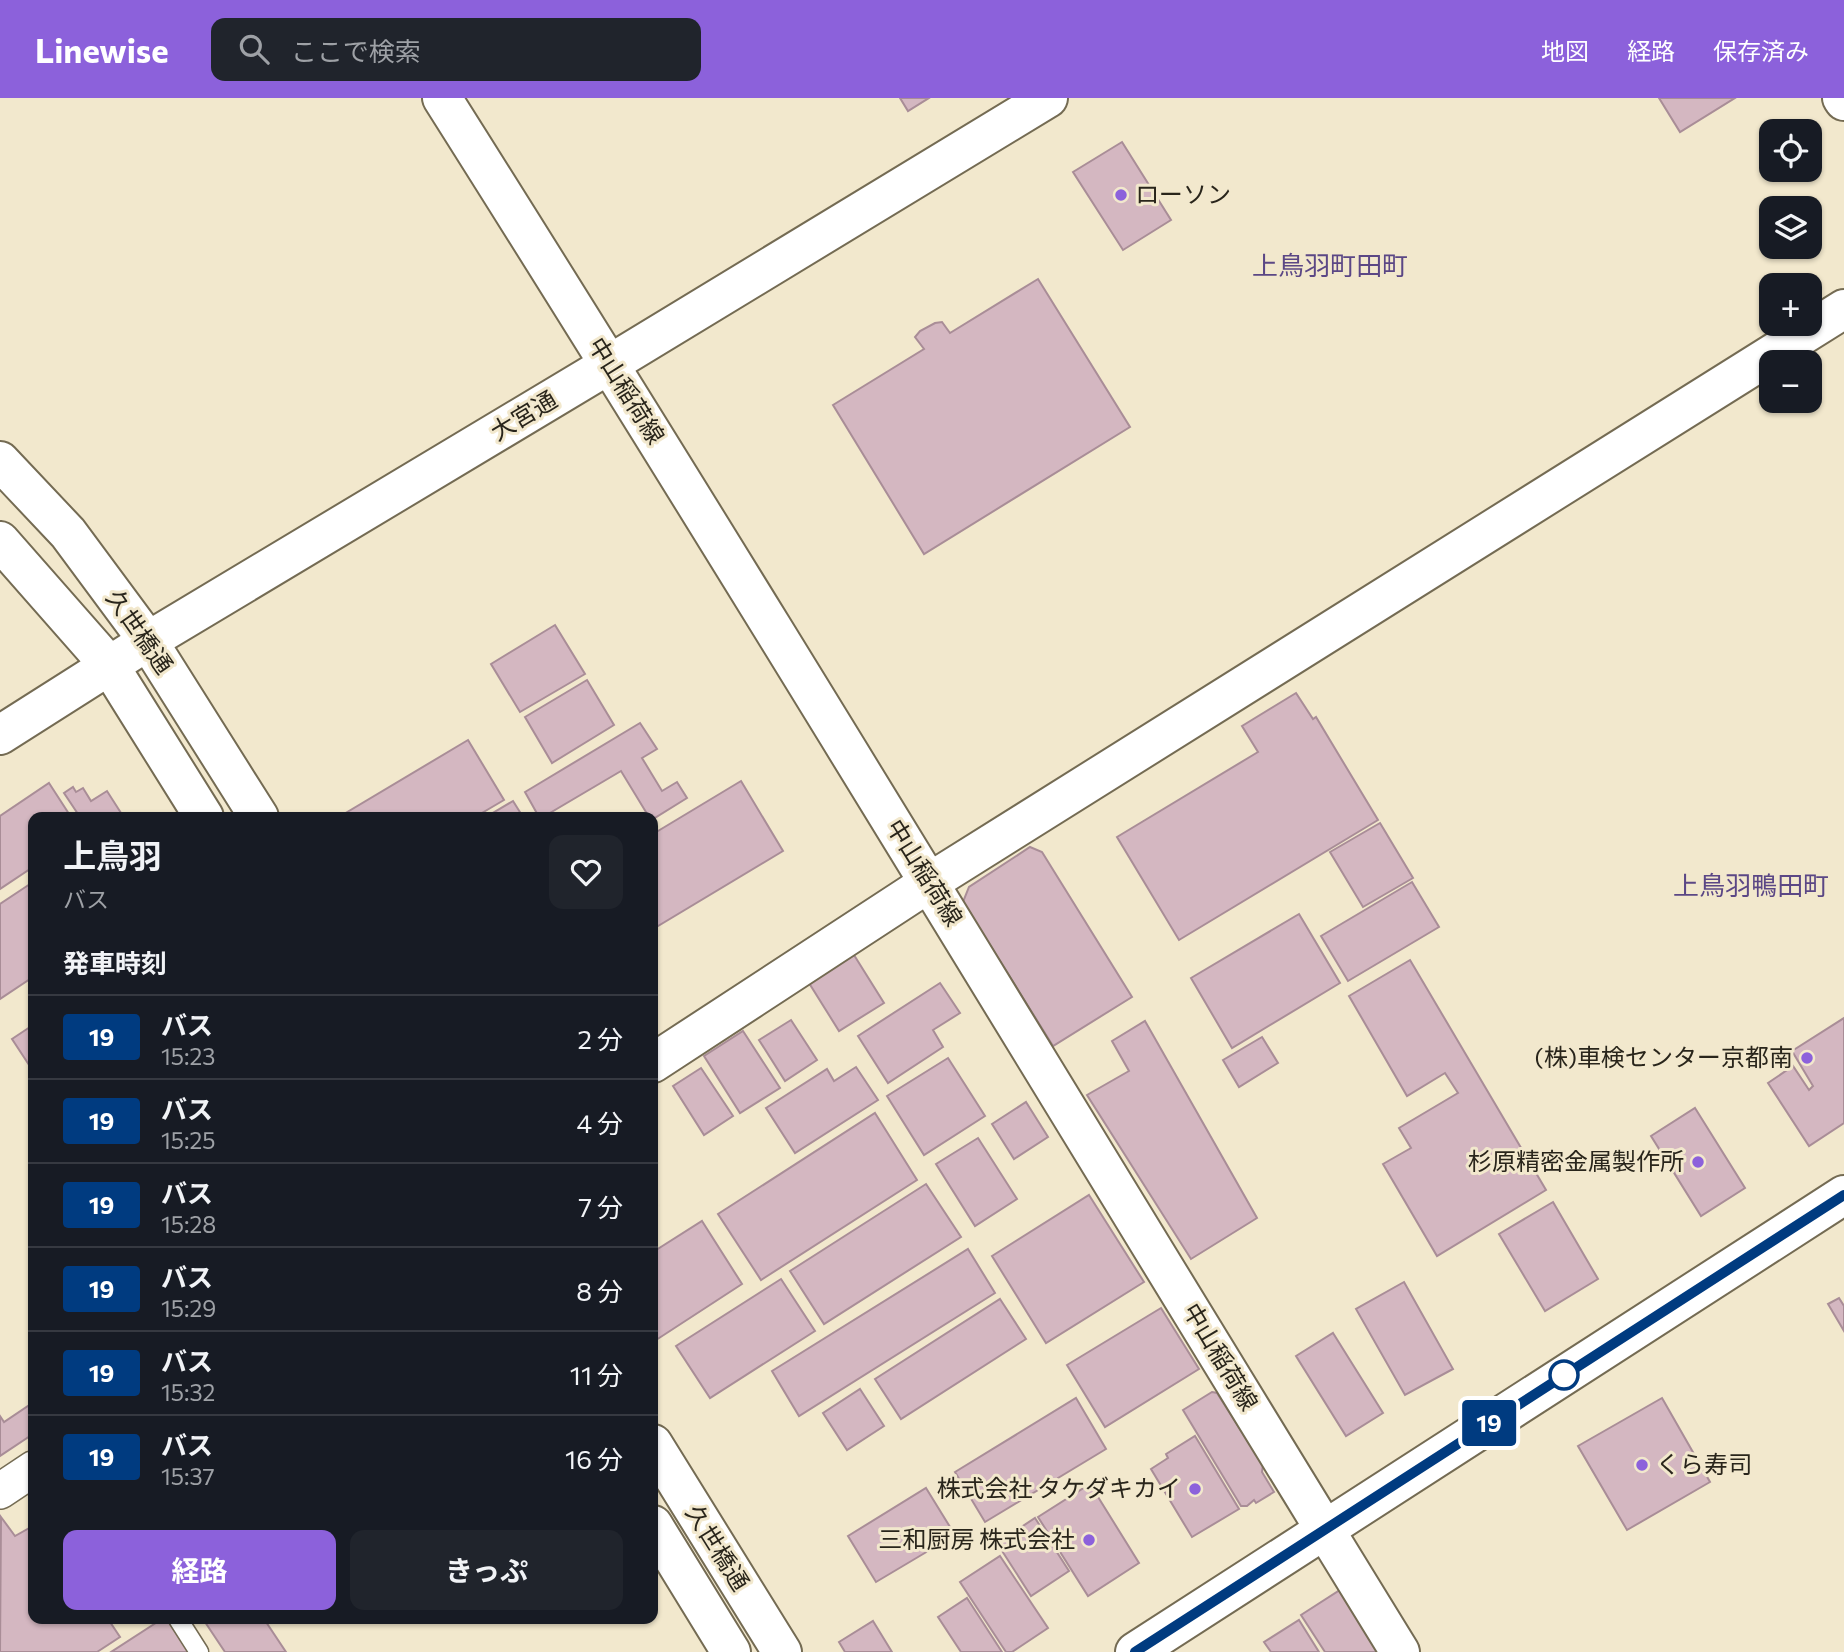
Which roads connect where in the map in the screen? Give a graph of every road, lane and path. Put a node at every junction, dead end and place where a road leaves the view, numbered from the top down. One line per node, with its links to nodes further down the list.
1 (442, 98): 4 (main road, 中山稲荷線)
2 (1048, 98): 4 (main road, 大宮通)
3 (1844, 309): 12 (main road)
4 (610, 364): 7 (main road, 大宮通); 12 (main road, 中山稲荷線)
5 (0, 461): 7 (main road, 久世橋通)
6 (0, 541): 8 (main road, 久世橋通)
7 (148, 641): 8 (main road, 大宮通); 11 (main road, 久世橋通)
8 (108, 665): 9 (main road, 大宮通); 10 (main road, 久世橋通)
9 (0, 735)
10 (201, 812)
11 (256, 812)
12 (930, 882): 13 (main road); 18 (main road, 中山稲荷線)
13 (658, 1060)
14 (1844, 1195): 18 (main road)
15 (658, 1452): 23 (main road, 久世橋通)
16 (28, 1472): 17 (street)
17 (0, 1491)
18 (1325, 1530): 24 (main road); 25 (main road, 中山稲荷線)
19 (658, 1533): 22 (main road, 久世橋通)
20 (181, 1624): 21 (lane)
21 (199, 1652)
22 (731, 1652)
23 (782, 1652)
24 (1135, 1652)
25 (1400, 1652)

